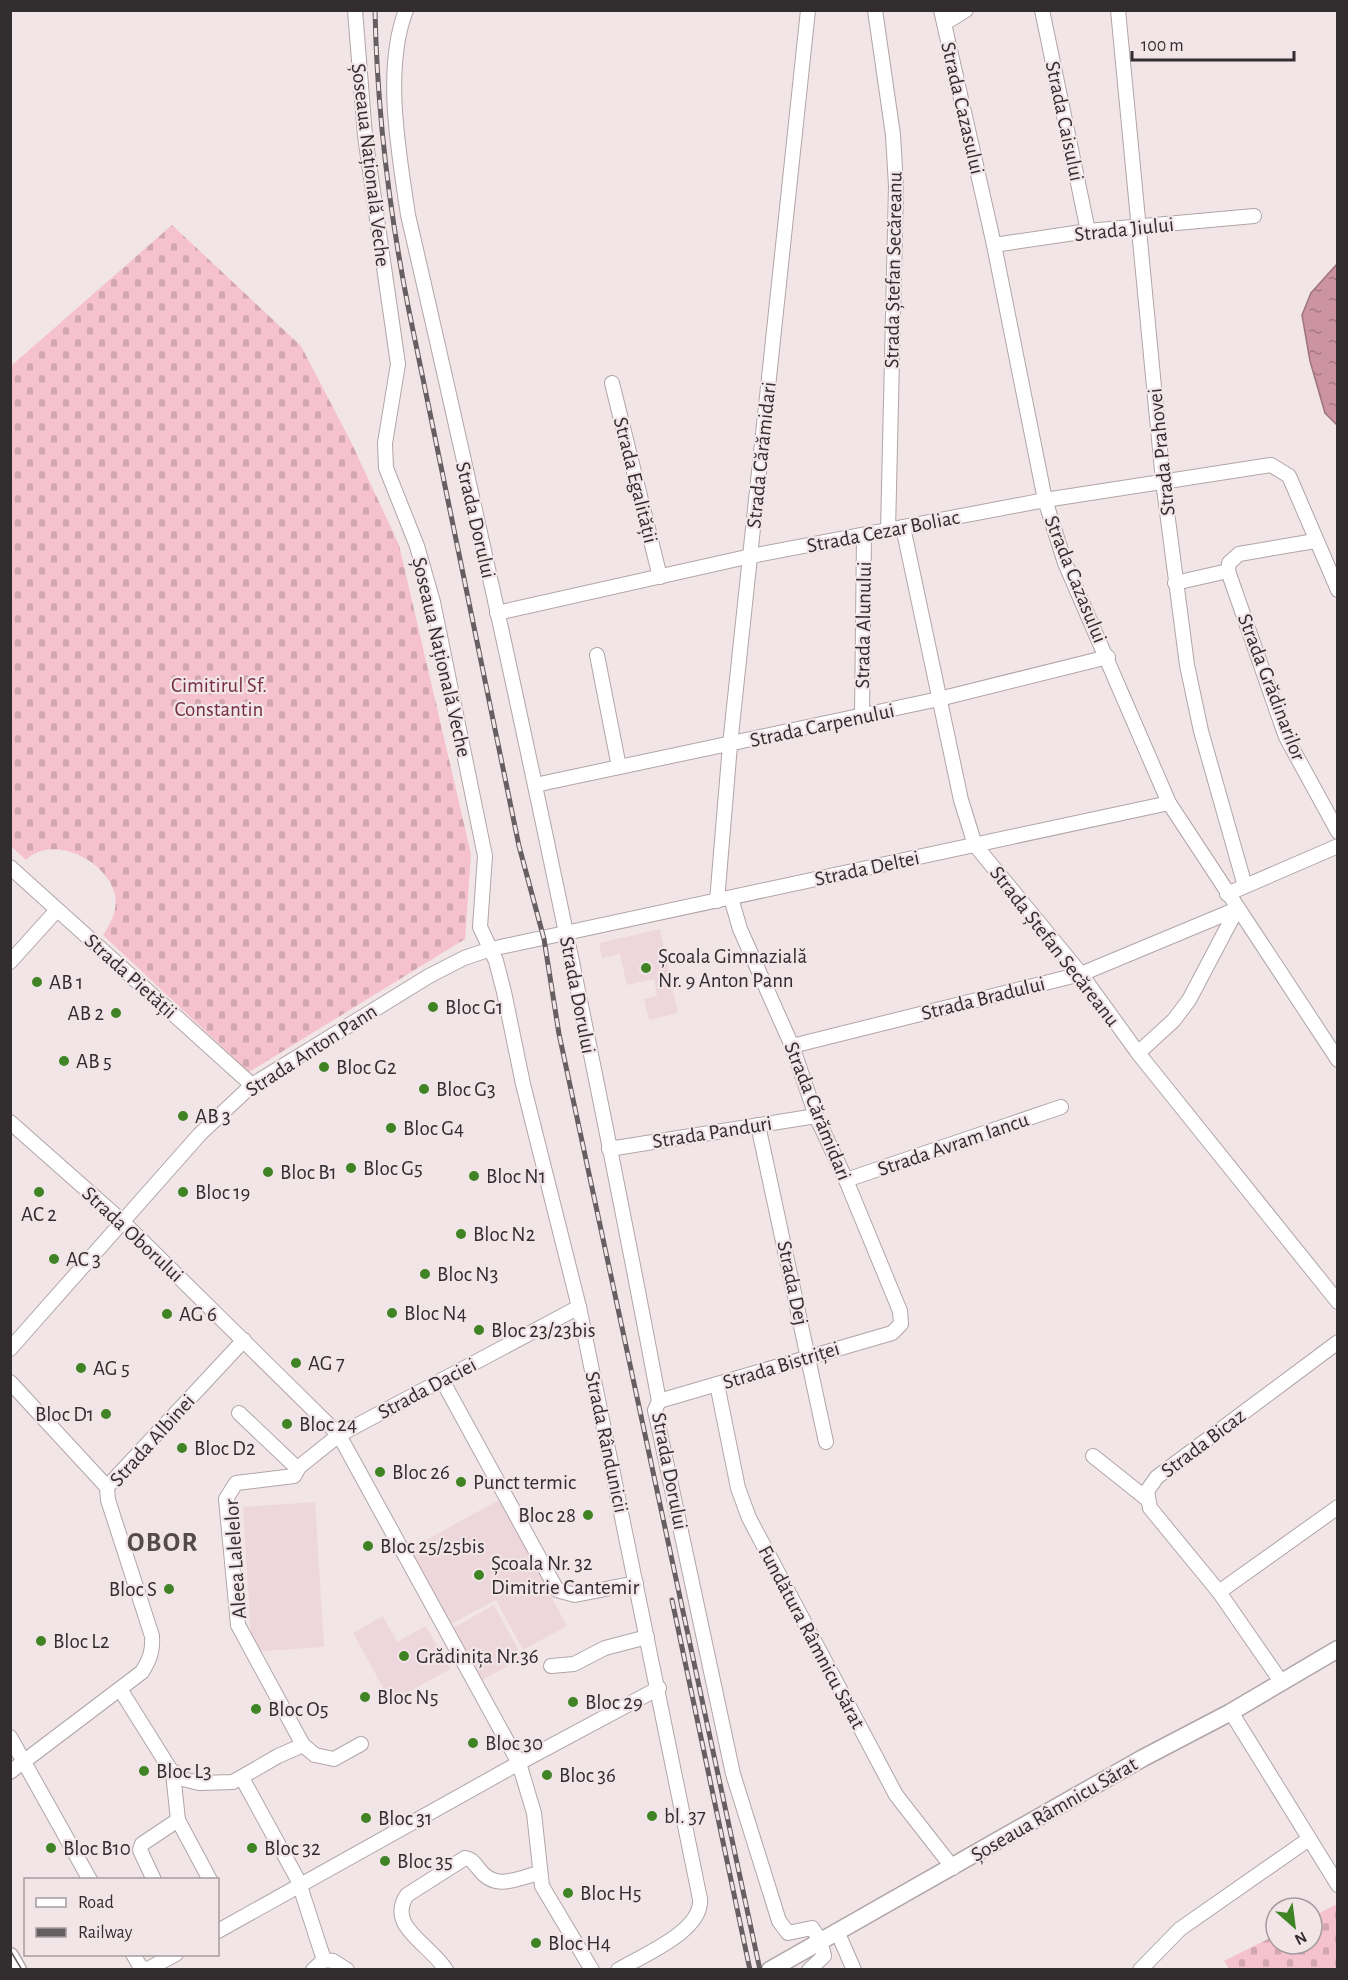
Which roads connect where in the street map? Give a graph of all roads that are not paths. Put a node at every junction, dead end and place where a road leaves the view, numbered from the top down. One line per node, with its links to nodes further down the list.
1 (355, 10): 44 (street, Șoseaua Națională Veche)
2 (406, 10): 25 (street, Strada Dorului)
3 (808, 10): 20 (street, Strada Cărămidari)
4 (875, 10): 17 (street, Strada Ștefan Secăreanu)
5 (966, 10): 8 (street)
6 (1042, 10): 11 (street, Strada Caisului)
7 (1118, 10): 10 (street, Strada Prahovei)
8 (943, 17): 12 (street, Strada Cazasului)
9 (1254, 216): 10 (street, Strada Jiului)
10 (1139, 227): 11 (street, Strada Jiului); 14 (street, Strada Prahovei)
11 (1088, 231): 12 (street, Strada Jiului)
12 (994, 245): 15 (street, Strada Cazasului)
13 (612, 383): 22 (street, Strada Egalității)
14 (1163, 481): 15 (street, Strada Cezar Boliac); 19 (street, Strada Cezar Boliac); 23 (street, Strada Prahovei)
15 (1045, 500): 16 (street, Strada Cezar Boliac); 27 (street, Strada Cazasului)
16 (903, 527): 17 (street, Strada Cezar Boliac); 28 (street, Strada Ștefan Secăreanu)
17 (888, 531): 18 (street, Strada Cezar Boliac)
18 (864, 535): 20 (street, Strada Cezar Boliac); 29 (street, Strada Alunului)
19 (1315, 541): 21 (street); 24 (street)
20 (751, 556): 22 (street, Strada Cezar Boliac); 30 (street, Strada Cărămidari)
21 (1228, 571): 23 (street); 34 (street, Strada Grădinarilor)
22 (660, 577): 25 (street, Strada Cezar Boliac)
23 (1175, 584): 38 (street, Strada Prahovei)
24 (1338, 590)
25 (497, 613): 32 (street, Strada Dorului)
26 (597, 655): 31 (street)
27 (1108, 657): 28 (street, Strada Carpenului); 33 (street, Strada Cazasului)
28 (939, 699): 29 (street, Strada Carpenului); 35 (street, Strada Ștefan Secăreanu)
29 (862, 716): 30 (street, Strada Carpenului)
30 (730, 745): 31 (street, Strada Carpenului); 40 (street, Strada Cărămidari)
31 (619, 767): 32 (street, Strada Carpenului)
32 (535, 785): 43 (street, Strada Dorului)
33 (1169, 804): 35 (street, Strada Deltei); 39 (street, Strada Cazasului)
34 (1338, 832)
35 (975, 845): 40 (street, Strada Deltei); 46 (street, Strada Ștefan Secăreanu)
36 (1338, 846): 38 (street)
37 (10, 867): 42 (street, Strada Pietății)
38 (1245, 886): 39 (street)
39 (1227, 894): 41 (street, Strada Cazasului)
40 (724, 899): 43 (street, Strada Deltei); 47 (street, Strada Cărămidari)
41 (1237, 909): 46 (street, Strada Bradului); 48 (street); 49 (street, Strada Cazasului)
42 (57, 910): 45 (street); 50 (street, Strada Pietății)
43 (565, 934): 44 (street, Strada Anton Pann); 55 (street, Strada Dorului)
44 (491, 949): 50 (street, Strada Anton Pann); 59 (street, Strada Rândunicii)
45 (10, 962)
46 (1081, 974): 47 (street, Strada Bradului); 48 (street, Strada Ștefan Secăreanu)
47 (792, 1046): 52 (street, Strada Cărămidari)
48 (1138, 1053): 58 (street, Strada Ștefan Secăreanu)
49 (1338, 1060)
50 (252, 1085): 57 (street, Strada Anton Pann)
51 (1061, 1107): 56 (street, Strada Avram Iancu)
52 (816, 1116): 54 (street, Strada Panduri); 56 (street, Strada Cărămidari)
53 (10, 1122): 57 (street, Strada Oborului)
54 (758, 1125): 55 (street, Strada Panduri); 64 (street, Strada Dej)
55 (609, 1149): 68 (street, Strada Dorului)
56 (846, 1180): 60 (street, Strada Cărămidari)
57 (123, 1222): 61 (street, Strada Oborului); 63 (street, Strada Anton Pann)
58 (1338, 1302)
59 (579, 1307): 65 (street, Strada Daciei); 77 (street, Strada Rândunicii)
60 (901, 1324): 64 (street, Strada Bistriței)
61 (243, 1340): 70 (street, Strada Oborului); 74 (street, Strada Albinei)
62 (1338, 1342): 75 (street, Strada Bicaz)
63 (10, 1349)
64 (810, 1357): 67 (street, Strada Bistriței); 71 (street, Strada Dej)
65 (442, 1380): 70 (street, Strada Daciei); 77 (street)
66 (10, 1382): 74 (street)
67 (717, 1384): 68 (street, Strada Bistriței); 96 (street, Fundătura Râmnicu Sărat)
68 (659, 1401): 105 (street, Strada Dorului)
69 (239, 1413): 73 (street)
70 (339, 1435): 73 (street, Aleea Lalelelor); 90 (street, Strada Oborului)
71 (826, 1442)
72 (1093, 1456): 75 (street)
73 (298, 1469): 88 (street, Aleea Lalelelor)
74 (107, 1487): 84 (street, Strada Albinei)
75 (1147, 1499): 78 (street, Strada Bicaz)
76 (1338, 1507): 78 (street)
77 (636, 1583): 79 (street, Strada Rândunicii)
78 (1219, 1592): 82 (street, Strada Bicaz)
79 (647, 1636): 81 (street); 83 (street, Strada Rândunicii)
80 (1338, 1649): 82 (main road, Șoseaua Râmnicu Sărat)
81 (551, 1666)
82 (1282, 1683): 85 (main road, Șoseaua Râmnicu Sărat)
83 (659, 1688): 90 (street); 115 (street, Strada Rândunicii)
84 (120, 1689): 89 (street, Strada Albinei); 92 (street)
85 (1230, 1712): 95 (street); 96 (main road, Șoseaua Râmnicu Sărat)
86 (10, 1737): 89 (street)
87 (361, 1744): 88 (street)
88 (303, 1746): 93 (street)
89 (23, 1761): 91 (street, Strada Albinei); 98 (street)
90 (519, 1762): 97 (street, Strada Oborului); 102 (street)
91 (10, 1772)
92 (173, 1773): 93 (street); 94 (street)
93 (242, 1778): 102 (street)
94 (178, 1820): 99 (street); 100 (street)
95 (1309, 1839): 101 (street); 119 (street)
96 (953, 1868): 104 (main road, Șoseaua Râmnicu Sărat)
97 (539, 1873): 113 (street); 114 (street, Strada Oborului)
98 (89, 1878)
99 (153, 1878)
100 (209, 1878)
101 (1338, 1885)
102 (300, 1886): 103 (street); 109 (street)
103 (219, 1930)
104 (837, 1931): 105 (main road, Șoseaua Râmnicu Sărat); 118 (street)
105 (820, 1940): 116 (main road, Șoseaua Râmnicu Sărat); 117 (street)
106 (10, 1956): 111 (main road)
107 (134, 1956): 110 (street)
108 (172, 1956): 110 (street)
109 (319, 1965): 112 (street)
110 (144, 1969)
111 (18, 1970)
112 (346, 1970)
113 (446, 1970)
114 (592, 1970)
115 (618, 1970)
116 (770, 1970)
117 (809, 1970)
118 (854, 1970)
119 (1140, 1970)

